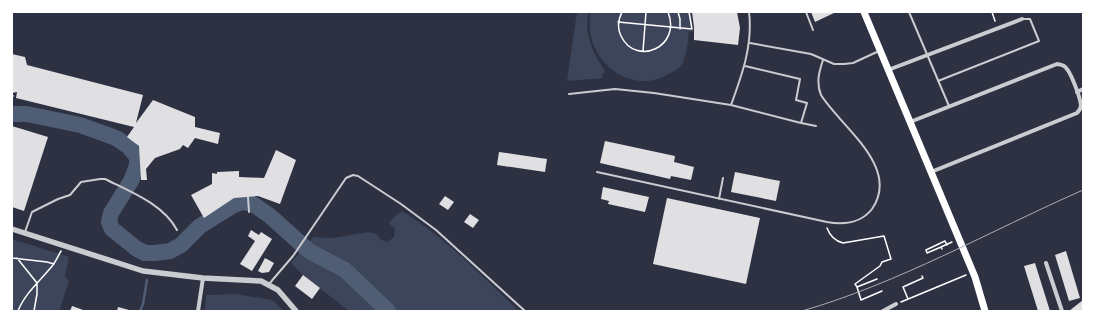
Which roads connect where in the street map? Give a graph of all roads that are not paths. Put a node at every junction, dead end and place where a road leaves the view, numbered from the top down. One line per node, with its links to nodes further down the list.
1 (749, 12): 7 (lane)
2 (806, 12): 6 (lane)
3 (864, 12): 8 (highway)
4 (909, 12): 9 (lane)
5 (1022, 19): 9 (street); 13 (lane)
6 (813, 30)
7 (750, 43): 10 (lane); 11 (lane)
8 (880, 51): 10 (lane); 12 (highway)
9 (927, 55): 12 (street); 13 (lane)
10 (823, 60): 26 (lane)
11 (745, 66): 17 (lane); 20 (lane)
12 (888, 70): 19 (highway)
13 (938, 81): 18 (lane)
14 (1083, 89): 15 (street)
15 (1077, 92): 18 (street); 23 (street)
16 (569, 94): 17 (lane)
17 (731, 105): 20 (lane)
18 (949, 106): 19 (street)
19 (910, 122): 23 (highway)
20 (801, 123): 21 (lane)
21 (816, 126)
22 (597, 172): 26 (lane)
23 (931, 172): 39 (highway)
24 (723, 178): 26 (lane)
25 (248, 197): 27 (lane)
26 (718, 199)
27 (249, 212)
28 (12, 229): 30 (street)
29 (177, 230): 30 (lane)
30 (25, 233): 32 (street)
31 (1046, 263): 40 (street)
32 (203, 278): 33 (street); 35 (street)
33 (268, 285): 36 (street); 37 (lane)
34 (896, 304): 38 (street)
35 (198, 311)
36 (296, 311)
37 (525, 311)
38 (883, 311)
39 (985, 311)
40 (1062, 311)

